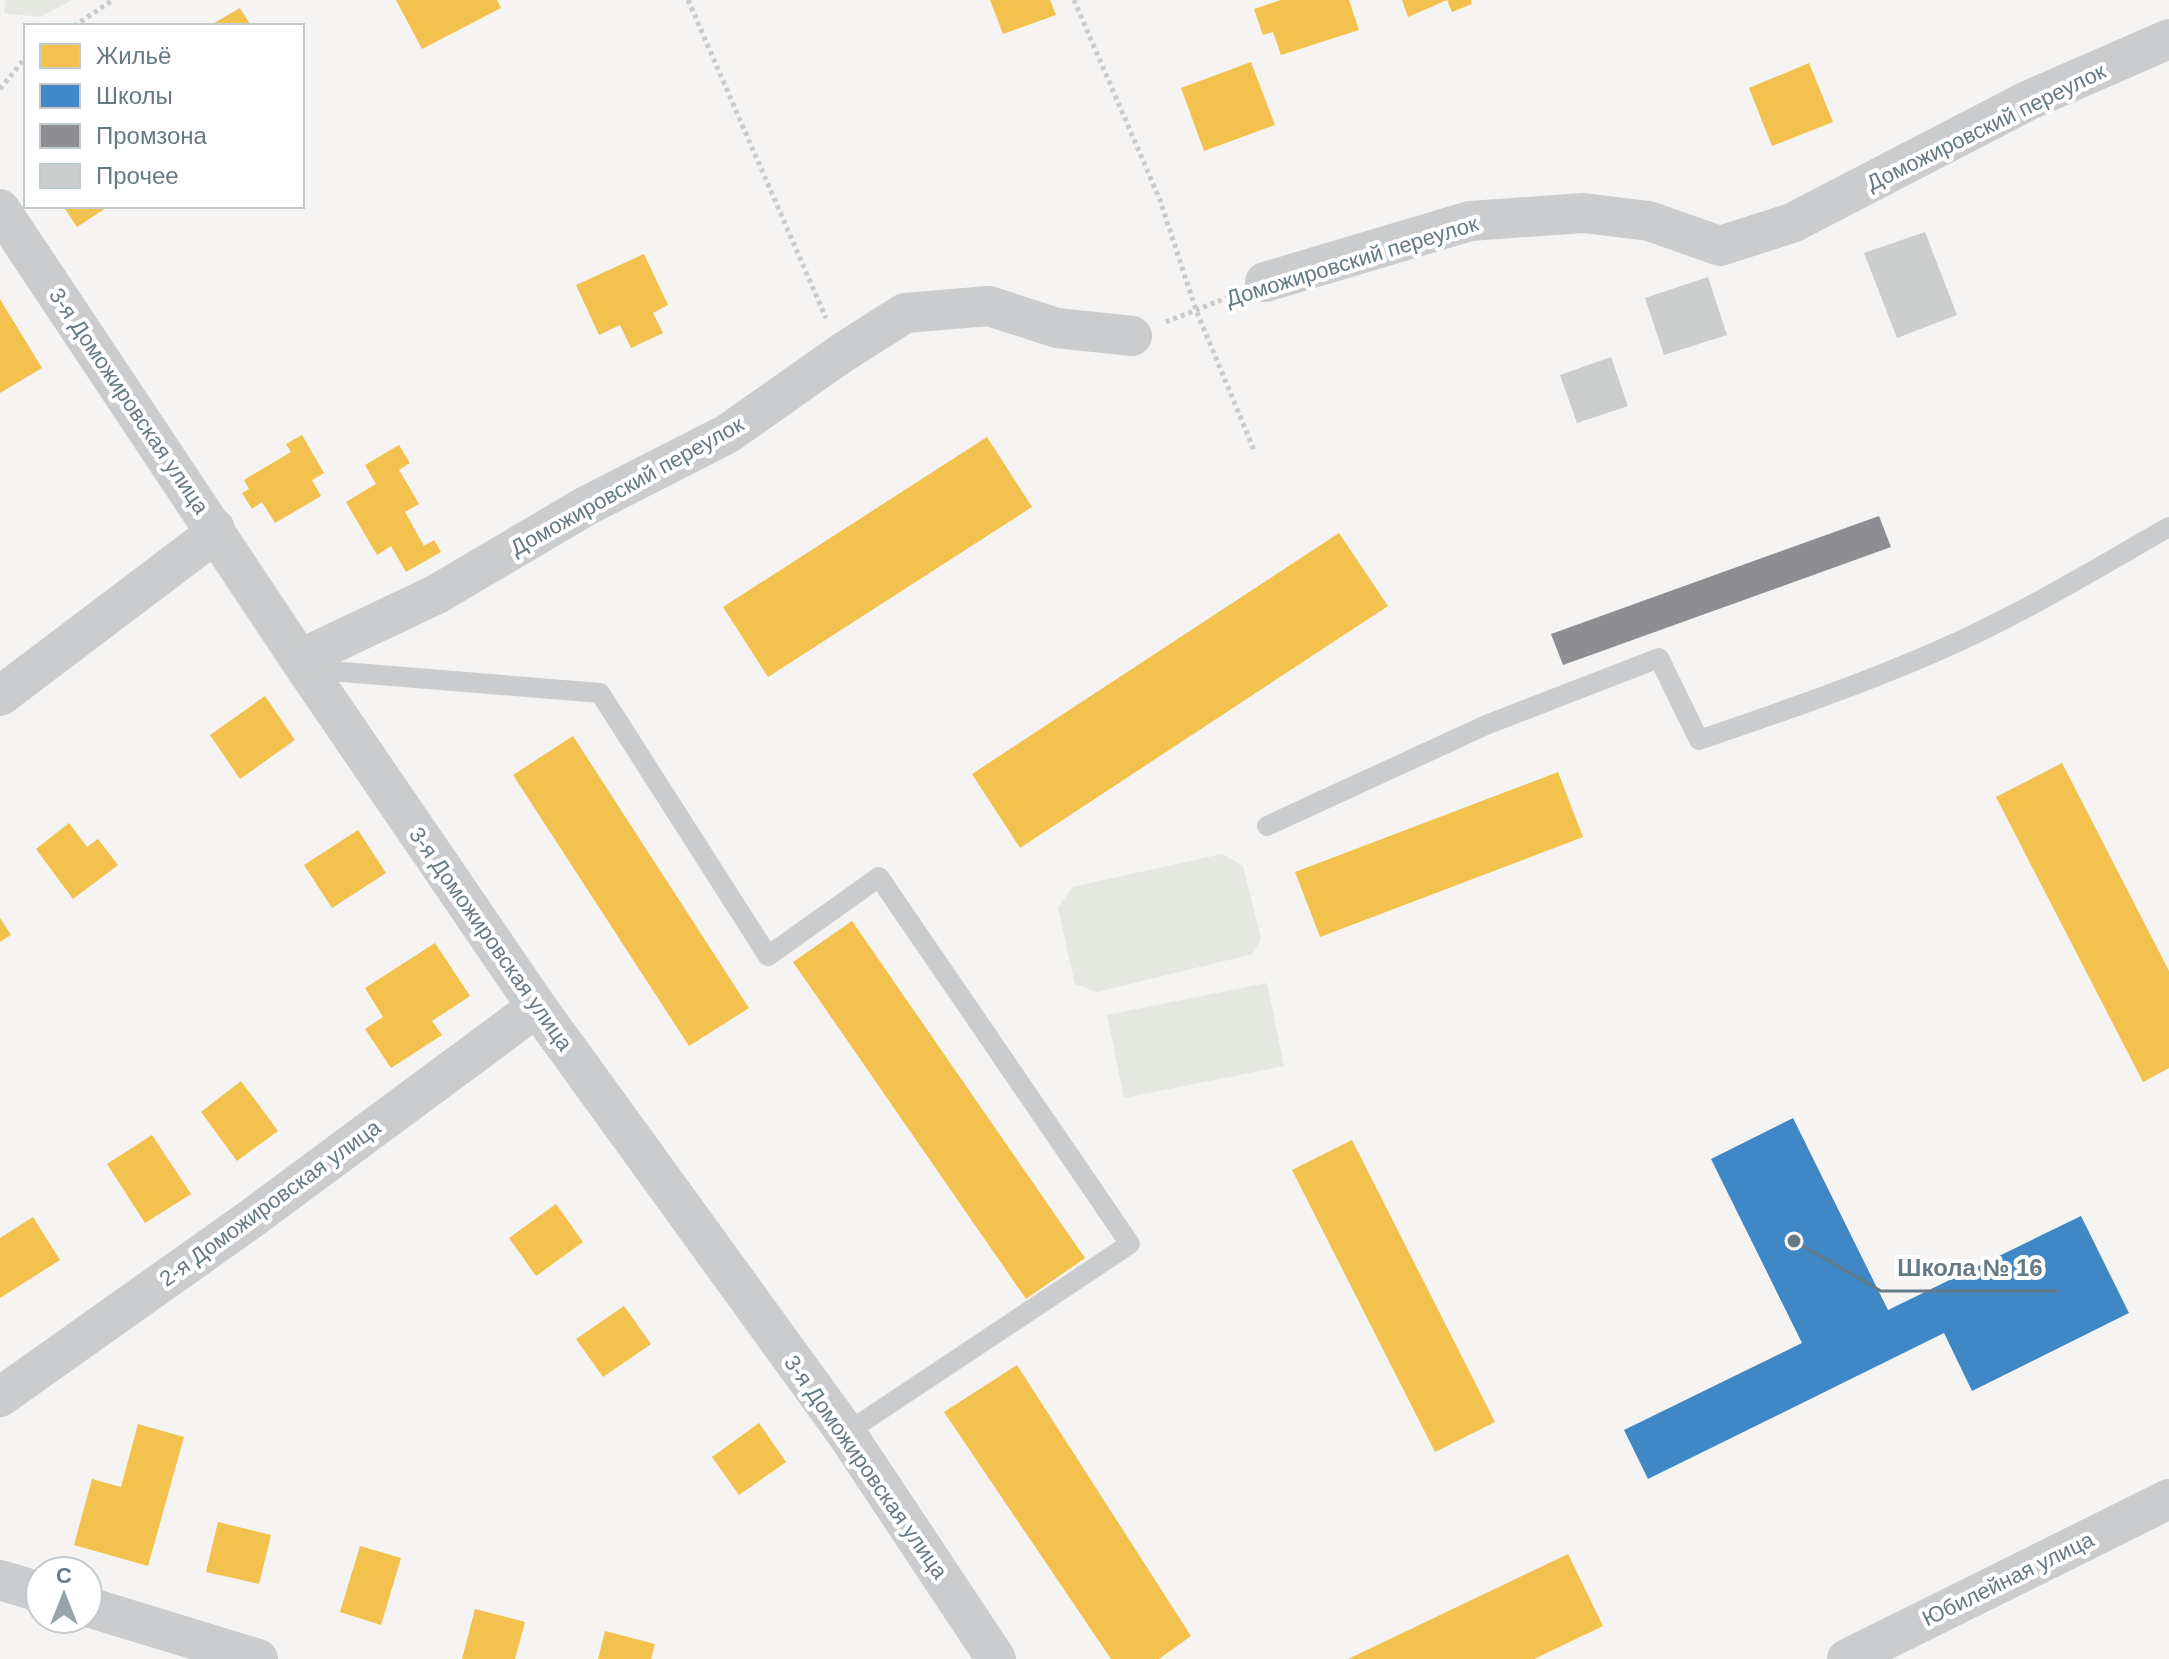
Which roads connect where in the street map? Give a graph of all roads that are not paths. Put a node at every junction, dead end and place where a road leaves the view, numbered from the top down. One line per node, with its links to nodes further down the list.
1 (2169, 39): 3 (street, Доможировский переулок)
2 (0, 209): 6 (street, 3-я Доможировская улица)
3 (1265, 282)
4 (1132, 336): 7 (street, Доможировский переулок)
5 (2169, 527): 9 (lane)
6 (215, 529): 7 (street, 3-я Доможировская улица); 8 (street)
7 (303, 664): 10 (street, 3-я Доможировская улица); 12 (lane)
8 (0, 696)
9 (1267, 826)
10 (537, 1007): 11 (street, 2-я Доможировская улица); 12 (street, 3-я Доможировская улица)
11 (0, 1397)
12 (846, 1433): 18 (street, 3-я Доможировская улица)
13 (2169, 1499): 19 (street, Юбилейная улица)
14 (0, 1580): 15 (street)
15 (24, 1587)
16 (104, 1612): 17 (street)
17 (258, 1659)
18 (996, 1659)
19 (1847, 1659)

